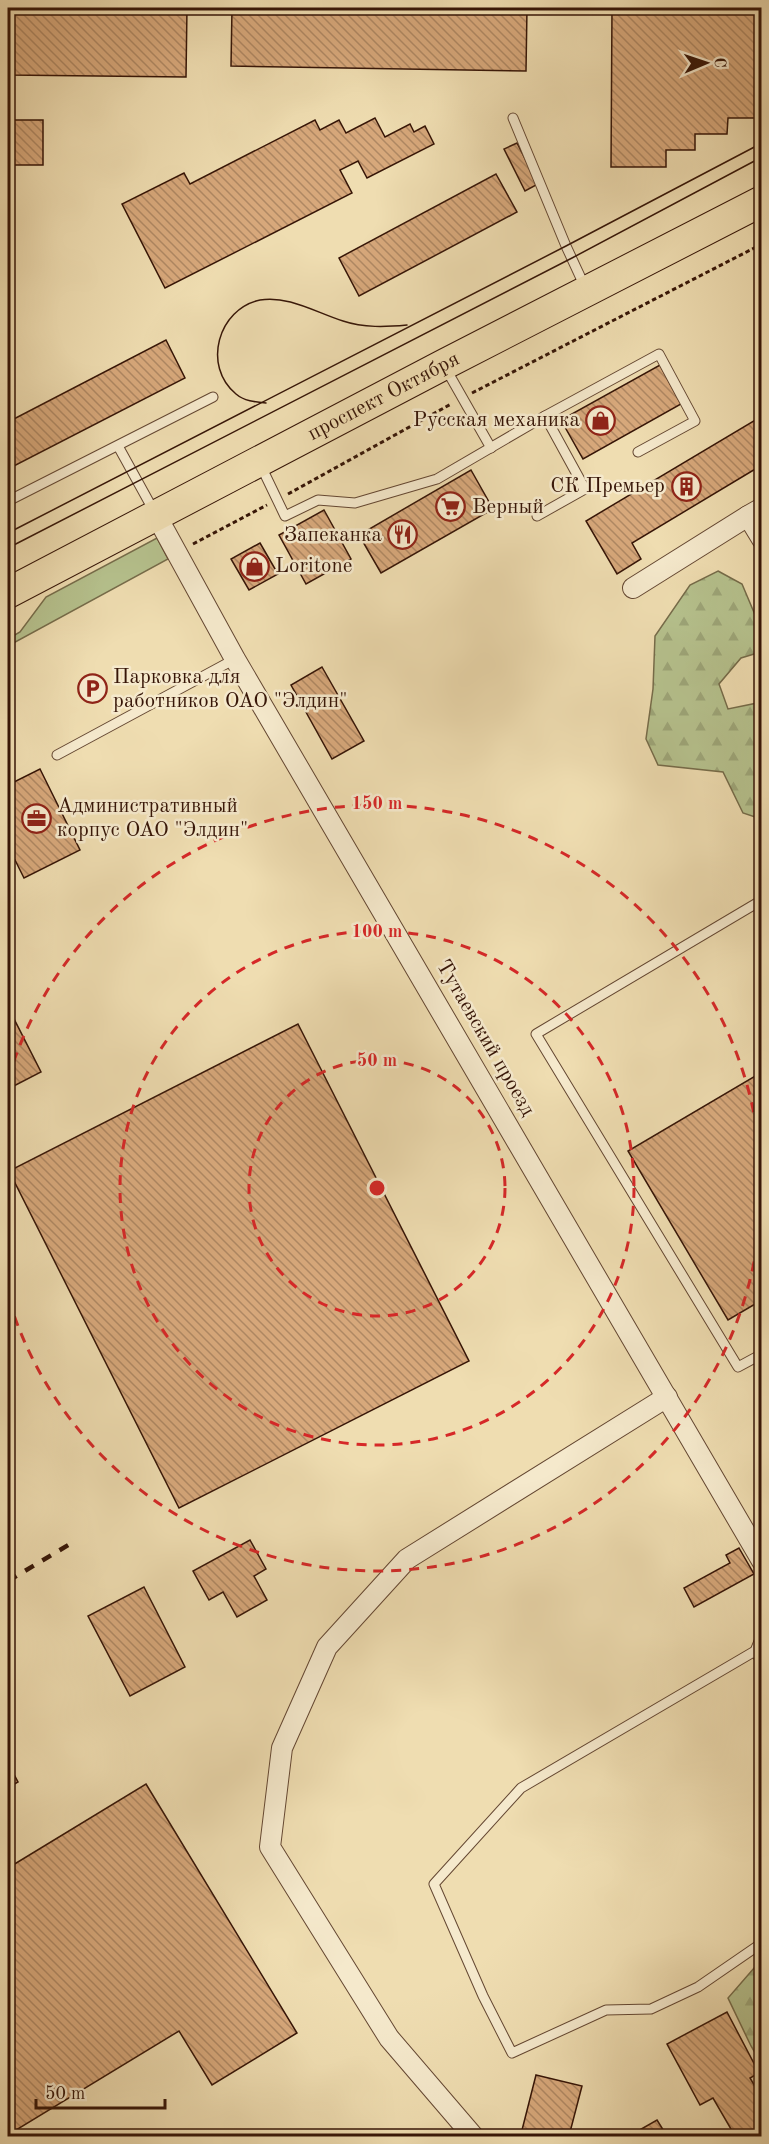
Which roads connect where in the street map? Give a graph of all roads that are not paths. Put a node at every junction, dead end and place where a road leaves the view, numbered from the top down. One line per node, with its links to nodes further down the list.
1 (513, 118): 3 (lane)
2 (762, 201): 3 (main road, проспект Октября)
3 (588, 292): 4 (main road, проспект Октября)
4 (443, 364): 8 (lane); 10 (main road, проспект Октября)
5 (213, 398): 7 (lane)
6 (545, 416): 8 (lane); 9 (lane); 14 (lane)
7 (118, 446): 11 (lane); 13 (lane)
8 (491, 448): 10 (lane)
9 (638, 452)
10 (259, 462): 13 (main road, проспект Октября)
11 (8, 501)
12 (755, 512): 15 (street); 16 (street)
13 (156, 515): 17 (main road, проспект Октября); 18 (street, Тутаевский проезд)
14 (537, 516)
15 (762, 539)
16 (633, 588)
17 (8, 593)
18 (235, 659): 19 (lane); 22 (street, Тутаевский проезд)
19 (57, 755)
20 (762, 900): 21 (lane)
21 (762, 1354)
22 (667, 1397): 23 (street, Тутаевский проезд); 28 (street)
23 (762, 1561)
24 (762, 1634): 25 (lane)
25 (755, 1651): 26 (lane); 27 (lane)
26 (762, 1663)
27 (762, 1943)
28 (473, 2136)

